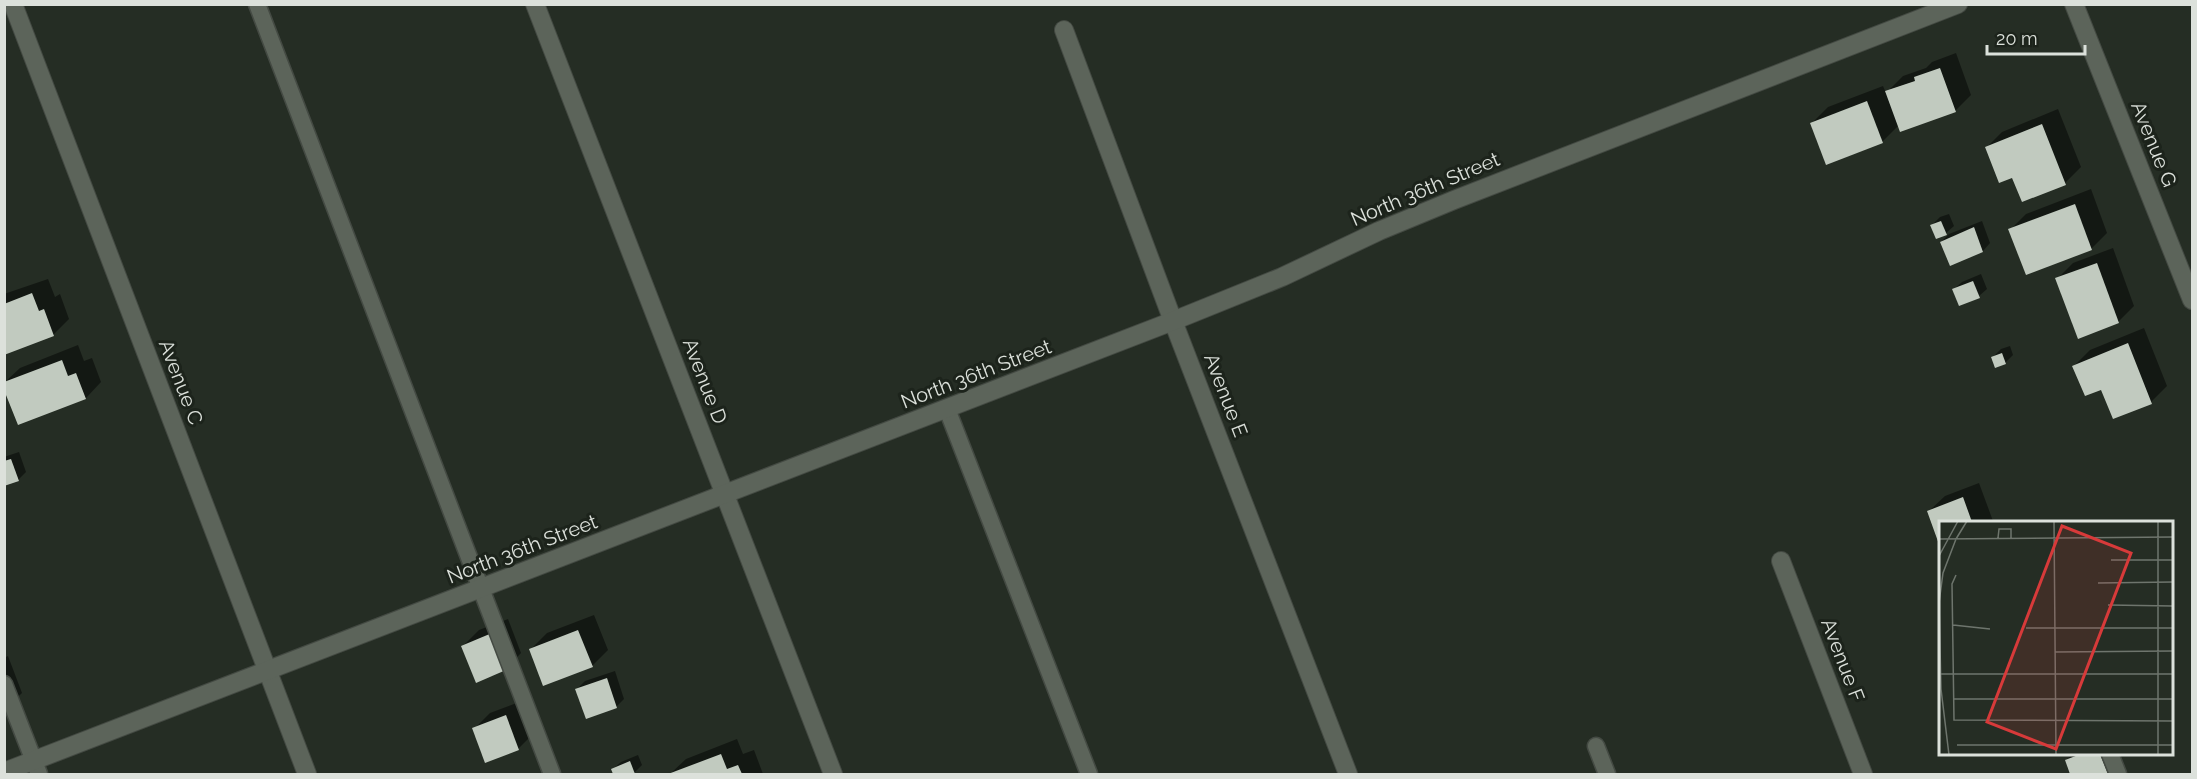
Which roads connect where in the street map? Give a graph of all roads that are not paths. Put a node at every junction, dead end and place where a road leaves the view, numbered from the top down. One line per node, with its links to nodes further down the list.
1 (13, 4): 13 (street, Avenue C)
2 (257, 4): 12 (lane)
3 (535, 4): 10 (street, Avenue D)
4 (1958, 4): 8 (street, North 36th Street)
5 (2074, 4): 7 (street, Avenue G)
6 (1064, 30): 8 (street, Avenue E)
7 (2193, 300)
8 (1173, 321): 9 (street, North 36th Street); 23 (street, Avenue E)
9 (948, 409): 10 (street, North 36th Street); 22 (lane)
10 (725, 495): 12 (street, North 36th Street); 21 (street, Avenue D)
11 (1781, 561): 25 (street, Avenue F)
12 (480, 589): 13 (street, North 36th Street); 20 (lane)
13 (267, 671): 17 (street, North 36th Street); 19 (street, Avenue C)
14 (4, 684): 17 (lane)
15 (1596, 746): 24 (lane)
16 (2111, 755): 26 (lane)
17 (37, 768): 18 (street, North 36th Street)
18 (4, 772)
19 (307, 774)
20 (552, 774)
21 (832, 774)
22 (1089, 774)
23 (1348, 774)
24 (1607, 774)
25 (1863, 774)
26 (2118, 774)

